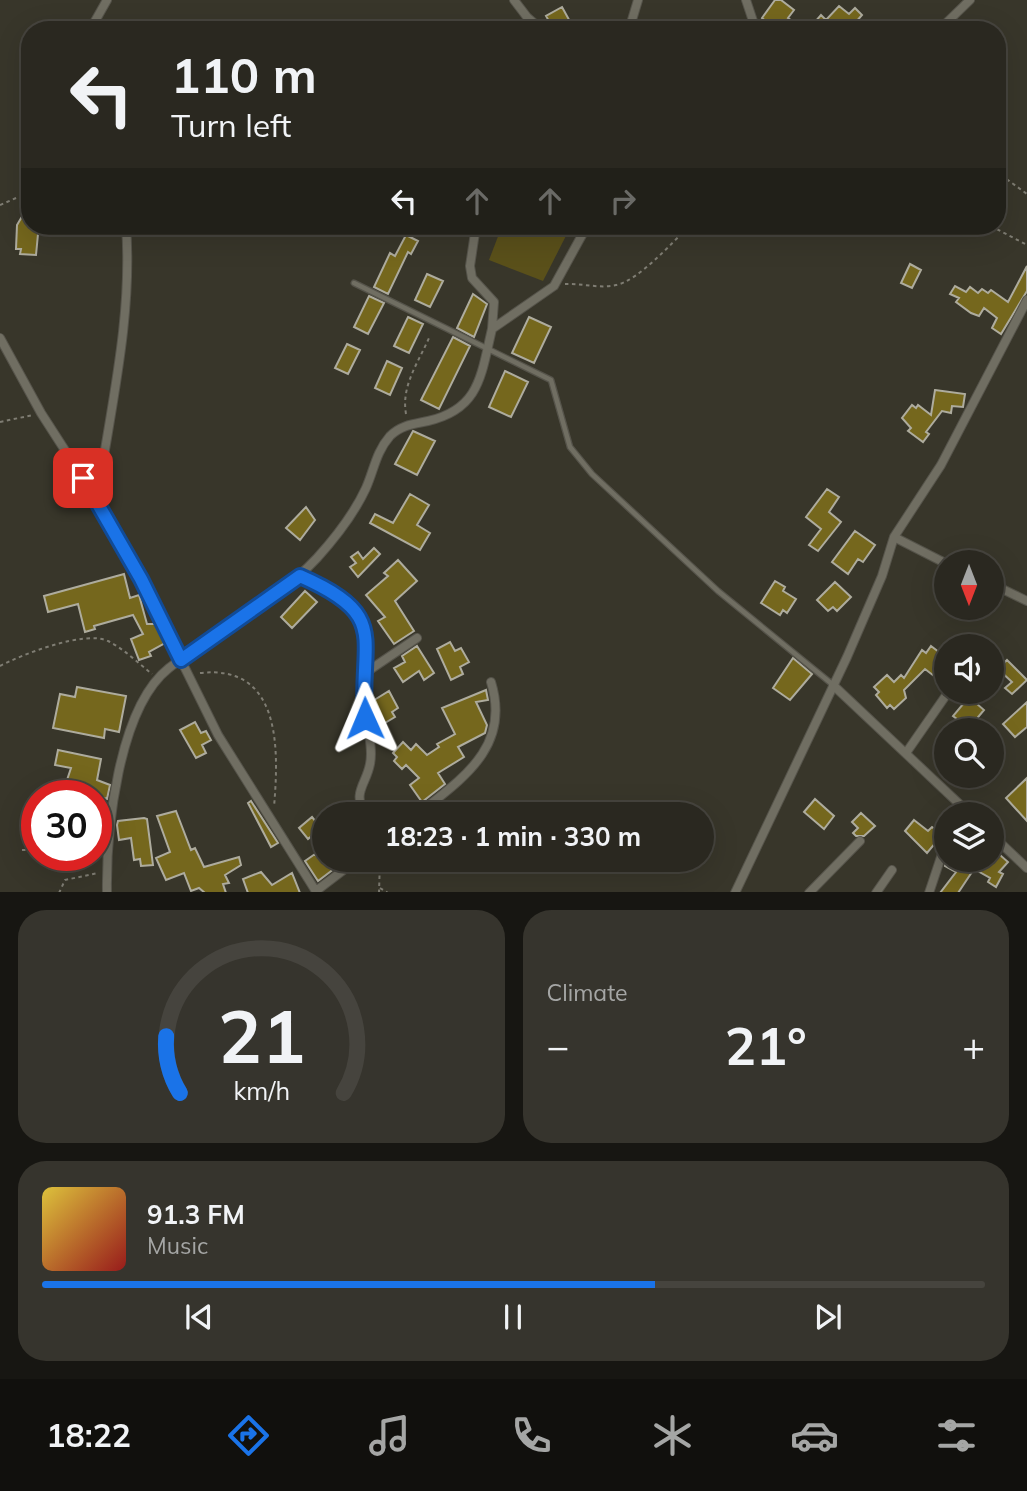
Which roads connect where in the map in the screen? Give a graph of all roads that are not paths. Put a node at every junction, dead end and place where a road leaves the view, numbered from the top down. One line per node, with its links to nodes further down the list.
1 (107, 0): 6 (street)
2 (514, 0): 7 (street)
3 (638, 0): 8 (street)
4 (746, 0): 9 (street)
5 (970, 0): 10 (street)
6 (95, 21)
7 (532, 21)
8 (632, 21)
9 (753, 21)
10 (948, 21)
11 (127, 235): 19 (street)
12 (475, 235): 16 (street)
13 (582, 235): 16 (street)
14 (354, 283): 18 (lane)
15 (1027, 300): 20 (street)
16 (492, 329): 18 (street)
17 (0, 338): 19 (street)
18 (487, 351): 22 (street); 29 (lane)
19 (97, 500): 26 (street)
20 (894, 537): 21 (street); 29 (street)
21 (934, 557)
22 (300, 576): 26 (street); 27 (street)
23 (1004, 589): 24 (street)
24 (1026, 597)
25 (417, 638): 27 (street)
26 (181, 660): 41 (street); 42 (street)
27 (365, 673): 32 (street)
28 (491, 682): 33 (street)
29 (833, 685): 31 (street); 43 (street)
30 (940, 704): 31 (street)
31 (906, 753): 34 (street)
32 (361, 802)
33 (432, 802)
34 (956, 802)
35 (860, 841): 44 (street)
36 (1004, 846): 37 (street)
37 (1026, 866)
38 (892, 870): 45 (street)
39 (341, 872): 42 (street)
40 (936, 872): 46 (street)
41 (107, 892)
42 (316, 892)
43 (734, 892)
44 (809, 892)
45 (877, 892)
46 (929, 892)

